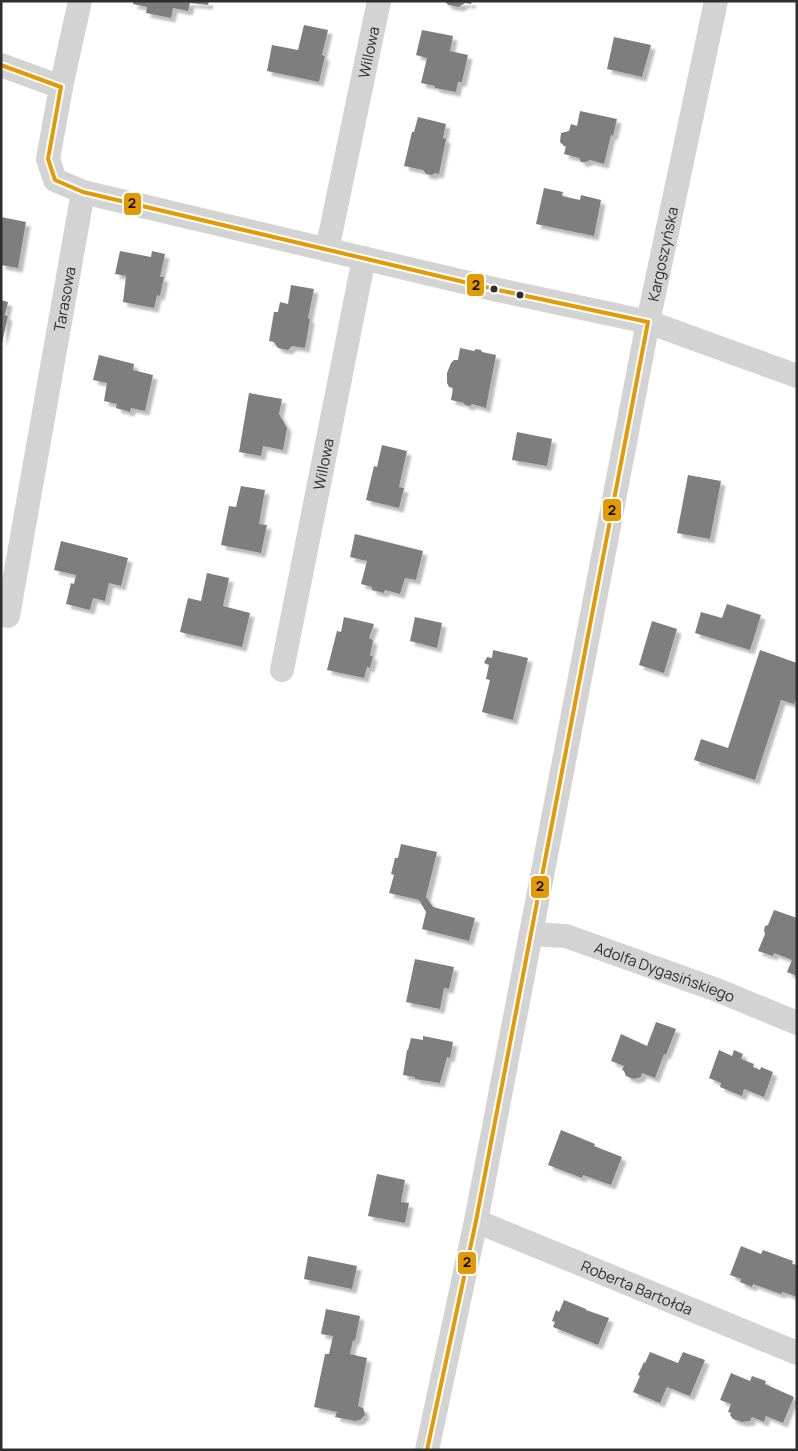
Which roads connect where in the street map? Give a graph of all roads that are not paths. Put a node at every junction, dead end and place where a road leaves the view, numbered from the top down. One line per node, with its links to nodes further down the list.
1 (80, 1): 5 (street)
2 (379, 1): 7 (street, Willowa)
3 (716, 1): 9 (street, Kargoszyńska)
4 (1, 65): 5 (street)
5 (61, 87): 6 (street)
6 (83, 192): 7 (street); 11 (street, Tarasowa)
7 (327, 250): 8 (street)
8 (364, 258): 9 (street); 12 (street, Willowa)
9 (648, 322): 10 (street); 13 (street, Kargoszyńska)
10 (797, 376)
11 (8, 616)
12 (282, 670)
13 (531, 934): 14 (street, Adolfa Dygasińskiego); 15 (street, Kargoszyńska)
14 (797, 1023)
15 (476, 1221): 16 (street, Roberta Bartołda); 17 (street, Kargoszyńska)
16 (797, 1353)
17 (427, 1450)

